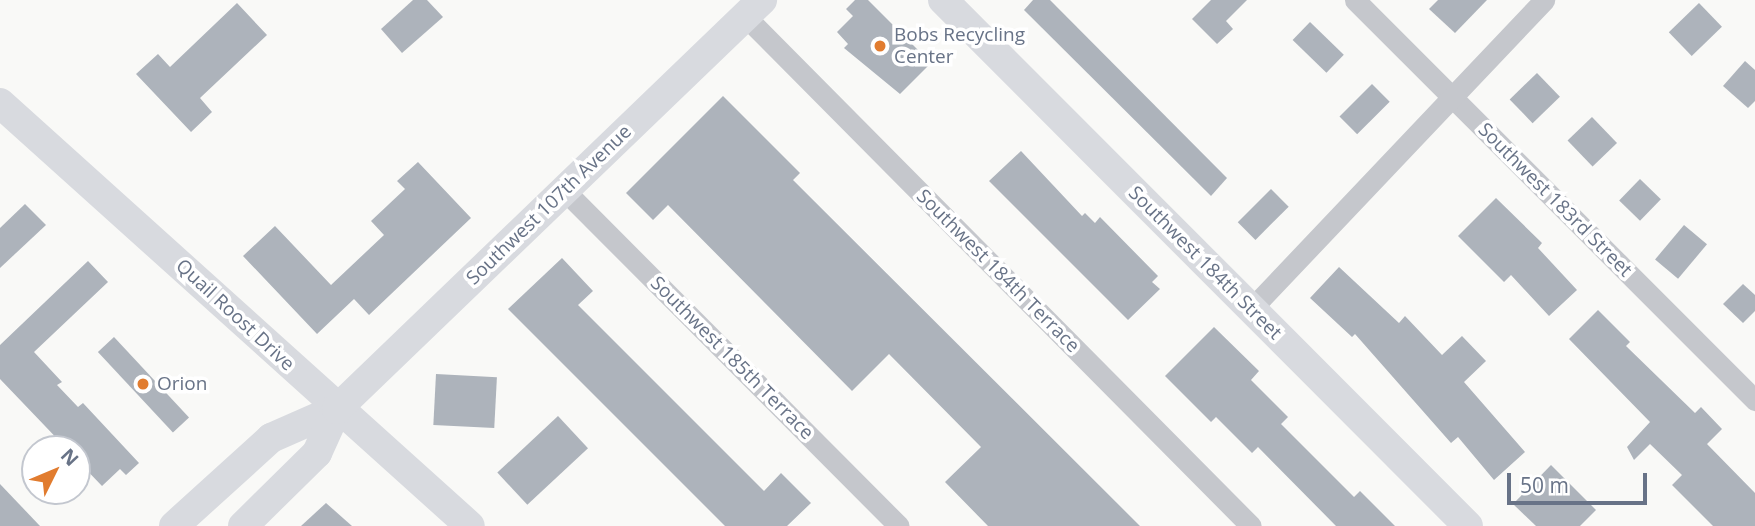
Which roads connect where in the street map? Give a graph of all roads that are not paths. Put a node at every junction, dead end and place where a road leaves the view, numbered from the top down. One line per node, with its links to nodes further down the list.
1 (943, 0): 8 (main road, Southwest 184th Street)
2 (1354, 0): 5 (street, Southwest 183rd Street)
3 (1544, 0): 5 (street)
4 (754, 8): 7 (main road, Southwest 107th Avenue); 15 (street, Southwest 184th Terrace)
5 (1451, 96): 8 (street); 9 (street, Southwest 183rd Street)
6 (0, 103): 10 (main road, Quail Roost Drive)
7 (564, 190): 10 (main road, Southwest 107th Avenue); 14 (street, Southwest 185th Terrace)
8 (1251, 309): 16 (main road, Southwest 184th Street)
9 (1755, 400)
10 (337, 409): 11 (main road, Southwest 107th Avenue); 12 (main road, Southwest 107th Avenue); 13 (main road, Quail Roost Drive)
11 (174, 526)
12 (243, 526)
13 (470, 526)
14 (900, 526)
15 (1251, 526)
16 (1468, 526)

